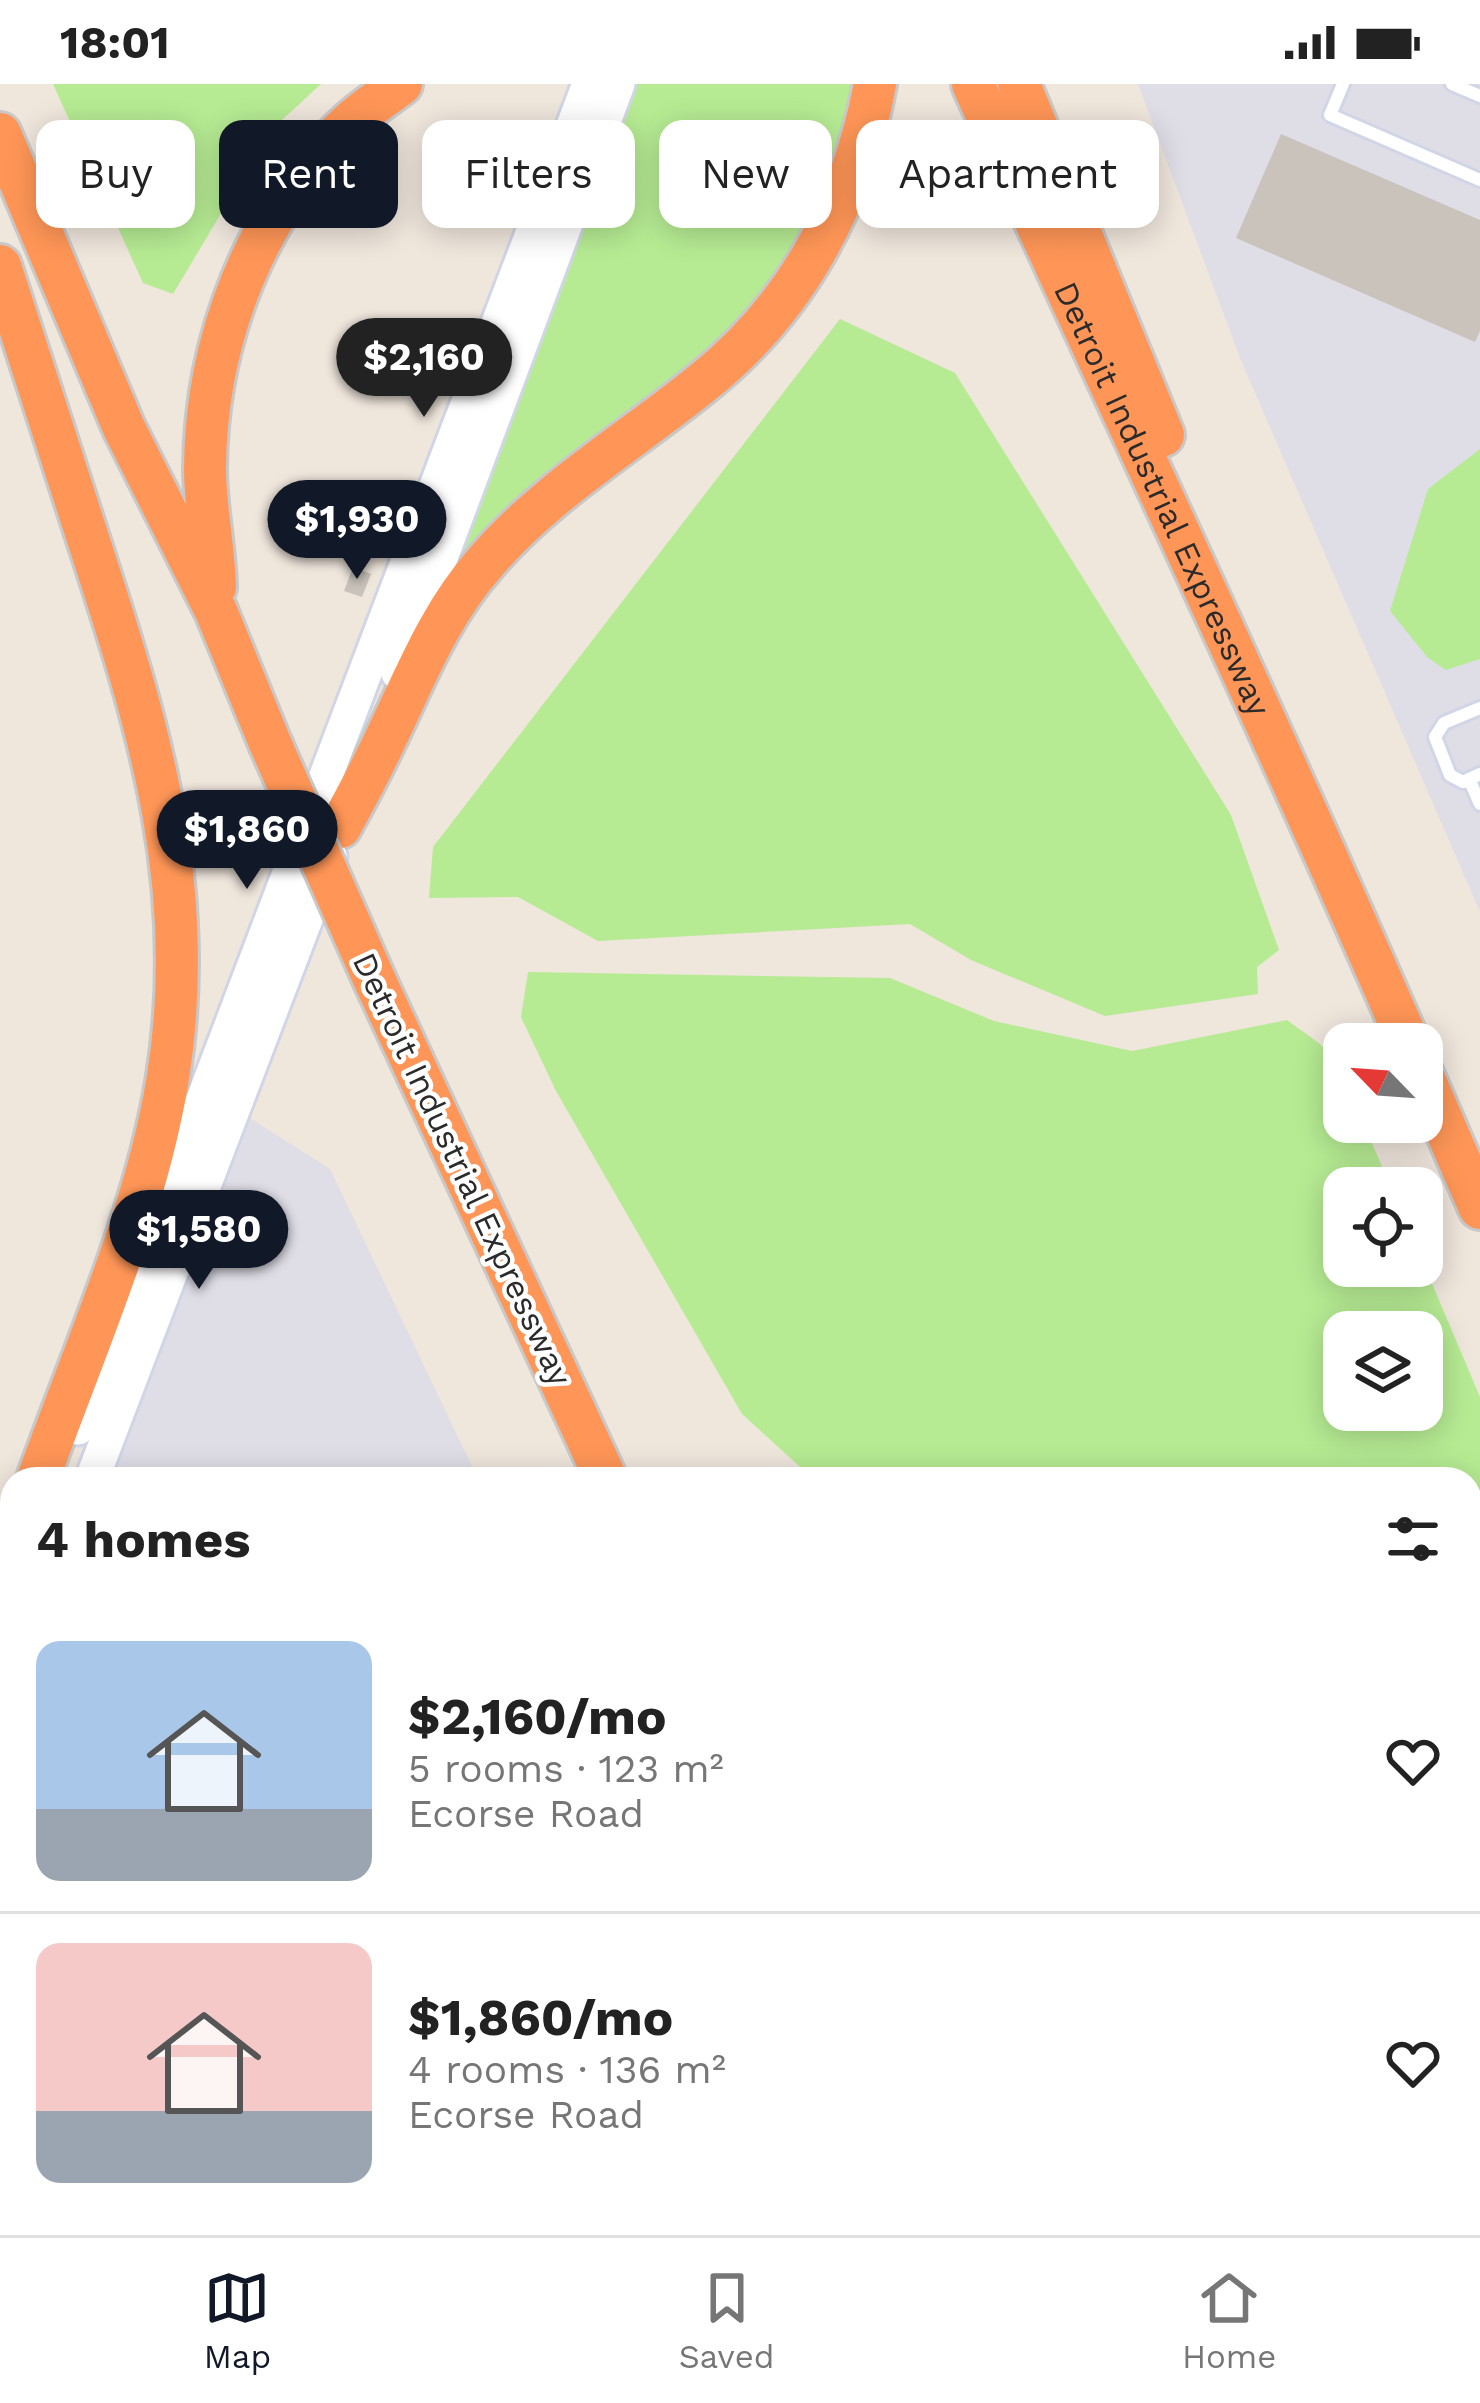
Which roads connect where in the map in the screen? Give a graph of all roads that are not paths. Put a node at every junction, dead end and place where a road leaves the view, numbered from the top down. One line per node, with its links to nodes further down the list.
1 (401, 84): 13 (highway)
2 (589, 84): 23 (main road)
3 (618, 84): 18 (main road)
4 (875, 84): 18 (highway)
5 (973, 84): 14 (highway, Detroit Industrial Expressway)
6 (1019, 84): 14 (highway)
7 (1343, 84): 11 (lane)
8 (1452, 84): 9 (lane)
9 (1480, 96)
10 (0, 134): 13 (highway, Detroit Industrial Expressway)
11 (1480, 180)
12 (0, 266): 22 (highway)
13 (216, 611): 25 (highway, Detroit Industrial Expressway, bridge)
14 (1214, 614): 19 (highway, Detroit Industrial Expressway)
15 (1480, 708): 16 (lane)
16 (1474, 777): 17 (lane)
17 (1480, 804)
18 (340, 827): 24 (main road)
19 (1400, 1023)
20 (1443, 1123): 21 (highway)
21 (1480, 1208)
22 (42, 1467)
23 (62, 1467)
24 (97, 1467)
25 (600, 1467)

